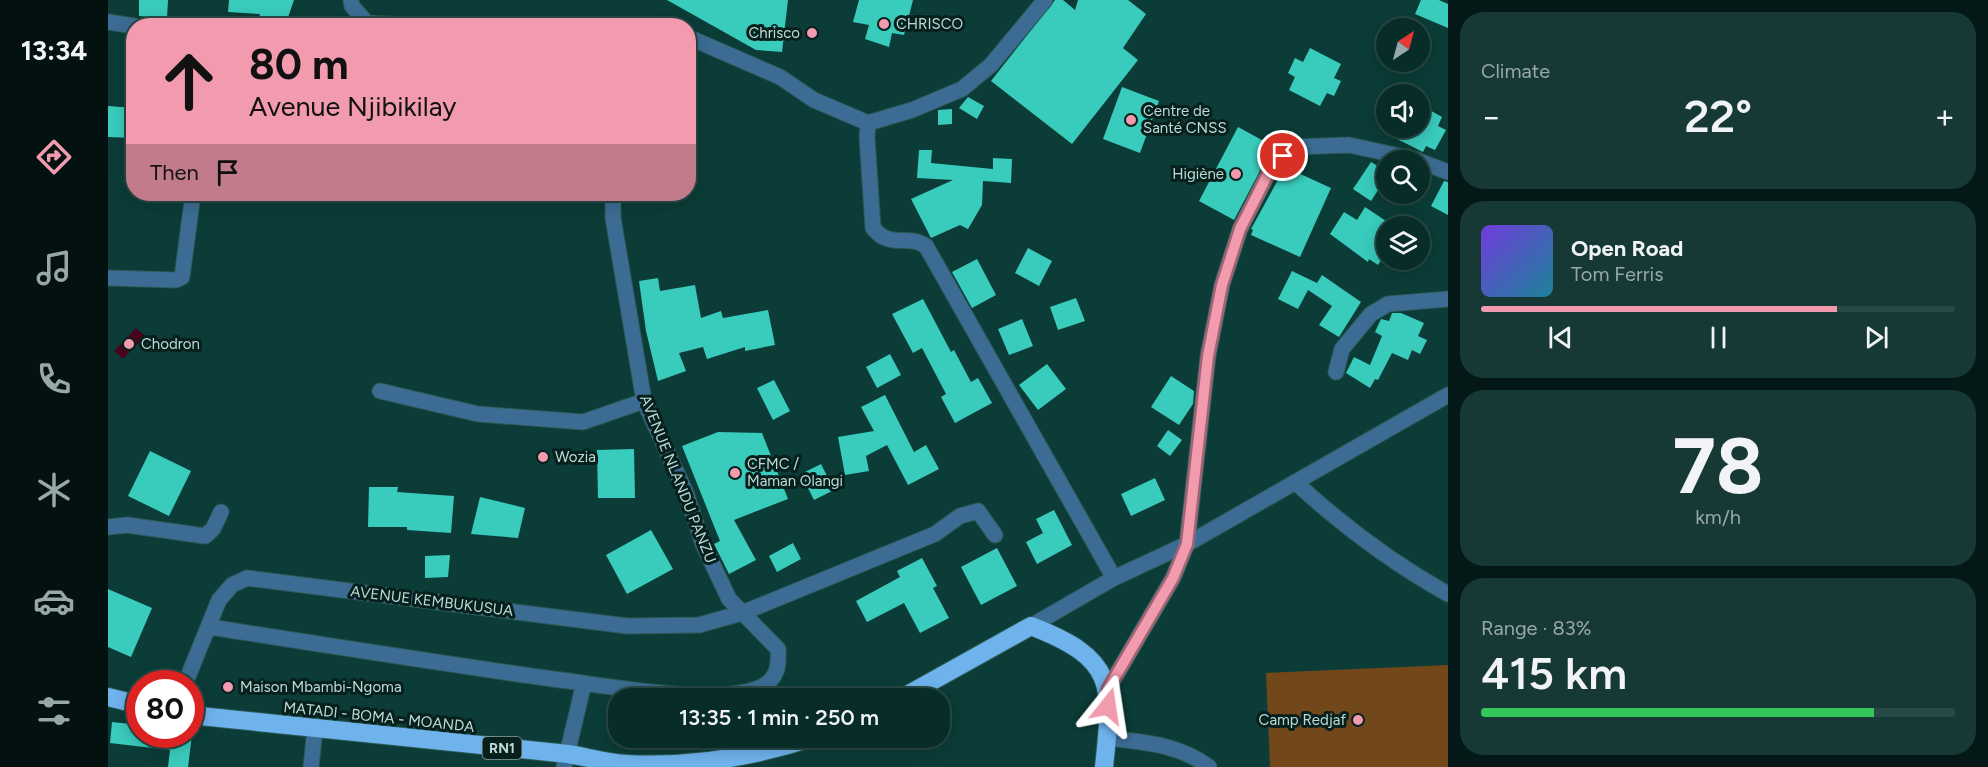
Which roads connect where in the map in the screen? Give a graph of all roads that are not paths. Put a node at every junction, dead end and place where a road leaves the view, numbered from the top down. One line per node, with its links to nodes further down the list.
1 (351, 0): 3 (street)
2 (1046, 0): 7 (street)
3 (362, 18)
4 (108, 22): 5 (street)
5 (126, 25)
6 (696, 40): 7 (street)
7 (868, 123): 24 (street)
8 (1376, 151): 23 (street)
9 (1430, 165): 10 (street)
10 (1448, 172)
11 (192, 201): 13 (street)
12 (613, 201): 18 (street, AVENUE NLANDU PANZU)
13 (108, 278)
14 (1448, 299): 15 (street)
15 (1336, 372)
16 (380, 391): 18 (street)
17 (1448, 395): 19 (street)
18 (644, 401): 26 (street, AVENUE NLANDU PANZU)
19 (1295, 482): 23 (street); 25 (street)
20 (221, 512): 21 (street)
21 (108, 527)
22 (995, 535): 26 (street, AVENUE KEMBUKUSUA)
23 (1187, 544): 24 (street); 32 (street)
24 (1114, 578): 27 (street)
25 (1448, 594)
26 (742, 613): 28 (street, AVENUE KEMBUKUSUA); 30 (street, AVENUE NLANDU PANZU)
27 (1031, 626): 31 (highway); 32 (highway)
28 (210, 627): 29 (street, AVENUE KEMBUKUSUA); 30 (street)
29 (191, 670)
30 (584, 683): 39 (street)
31 (920, 688)
32 (1108, 689): 37 (highway)
33 (108, 697): 34 (highway)
34 (126, 702)
35 (204, 717): 36 (highway, MATADI - BOMA - MOANDA / RN1)
36 (315, 729): 39 (highway, MATADI - BOMA - MOANDA / RN1); 40 (street)
37 (1107, 738): 41 (highway); 42 (street)
38 (780, 748): 39 (highway, MATADI - BOMA - MOANDA / RN1)
39 (566, 760)
40 (311, 767)
41 (1104, 767)
42 (1209, 767)

